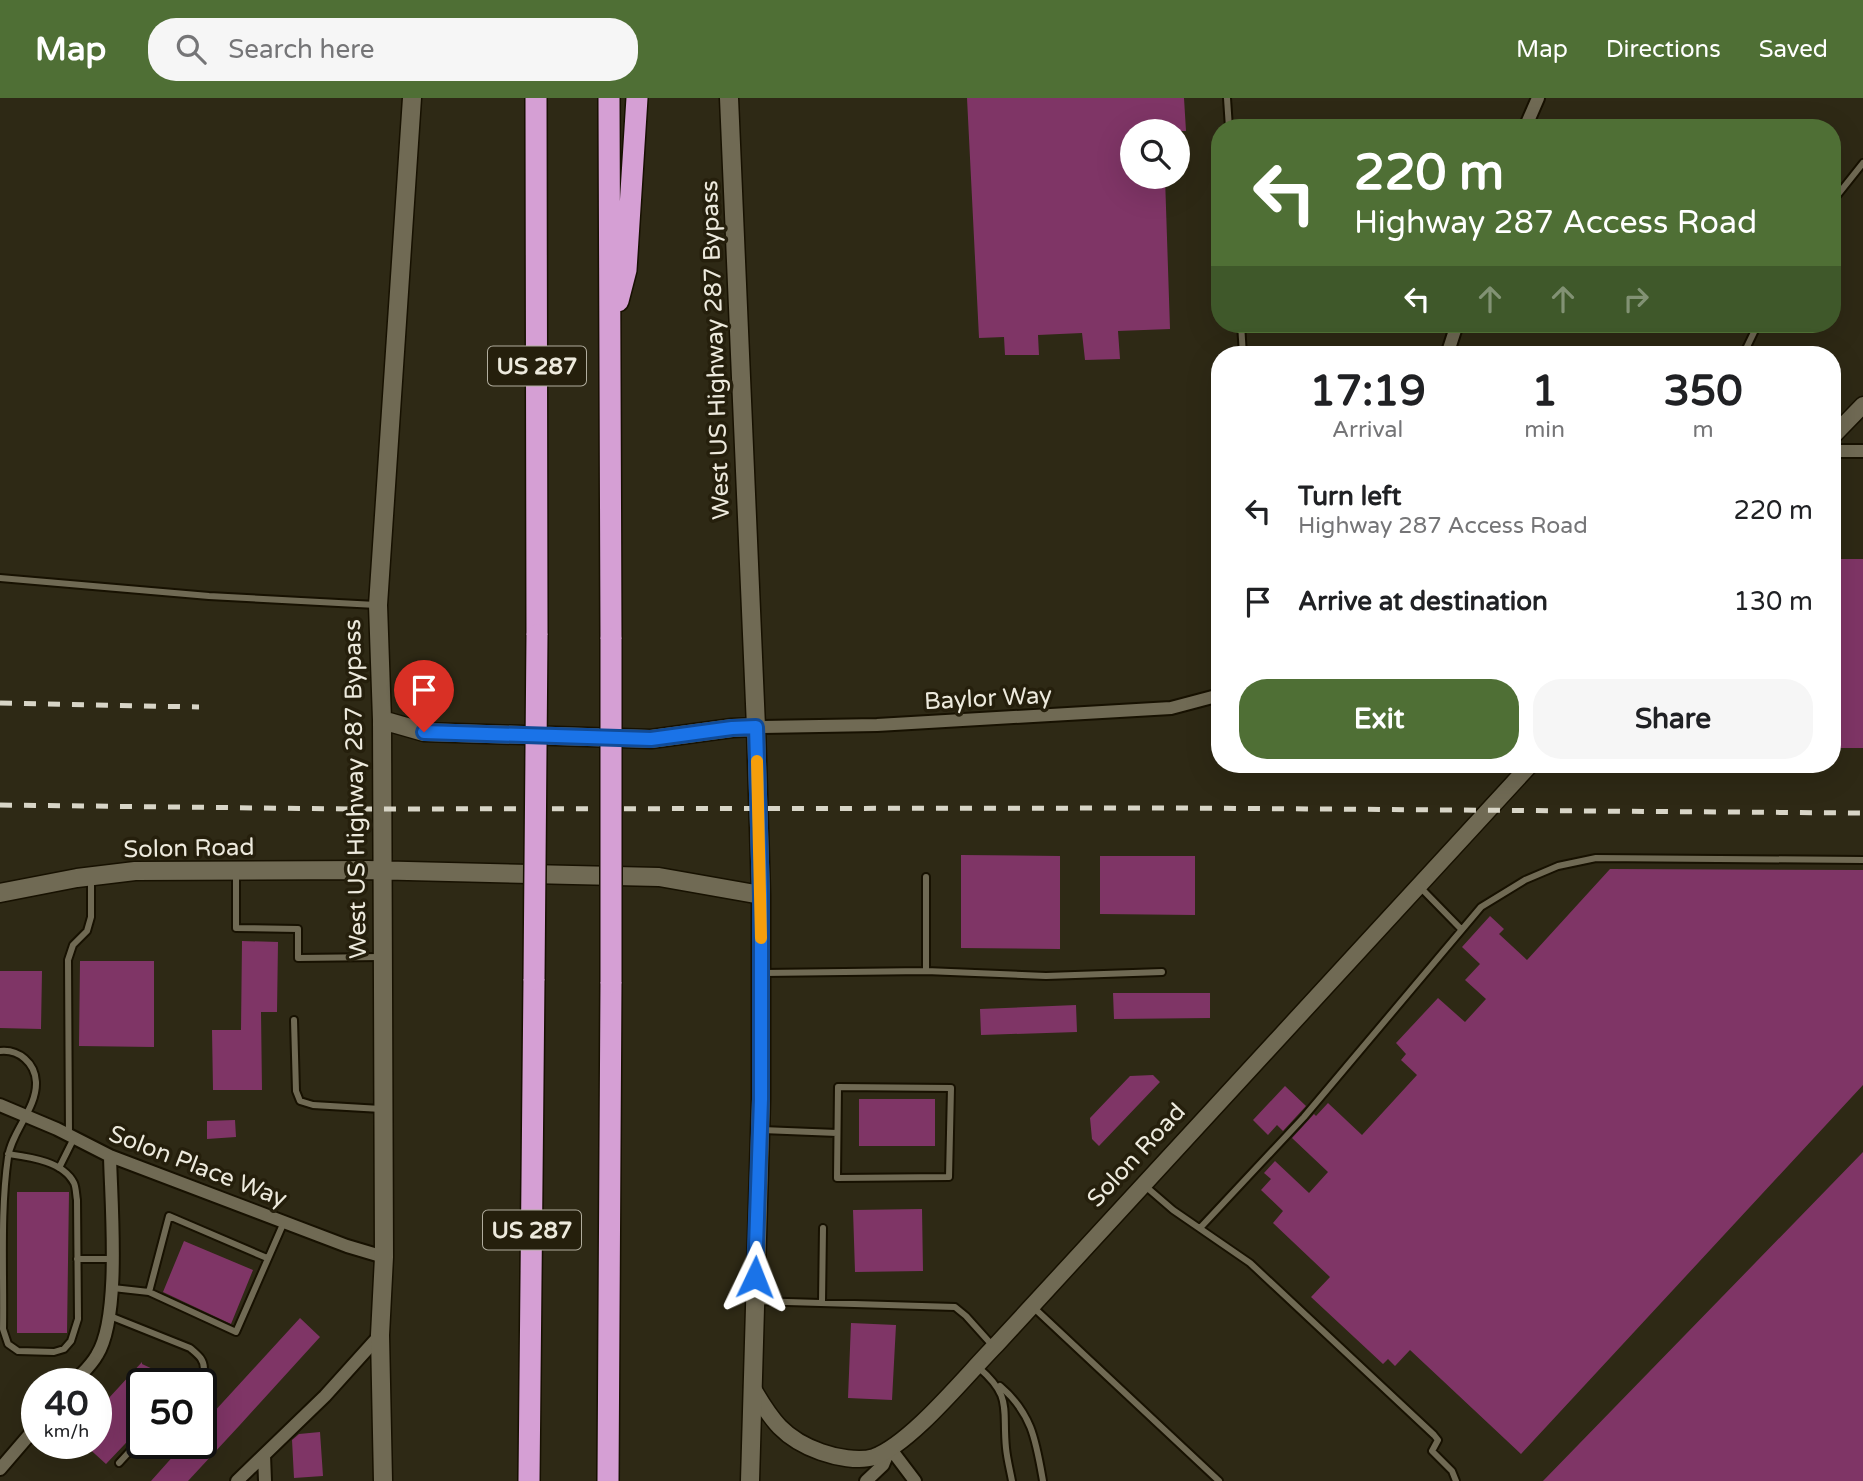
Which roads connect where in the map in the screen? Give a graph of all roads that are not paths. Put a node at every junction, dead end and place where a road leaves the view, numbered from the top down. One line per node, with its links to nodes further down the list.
1 (412, 98): 18 (main road, West US Highway 287 Bypass)
2 (535, 98): 77 (highway, US 287, bridge)
3 (609, 98): 12 (highway, US 287)
4 (637, 98): 12 (highway)
5 (729, 98): 21 (main road, West US Highway 287 Bypass)
6 (1227, 98): 8 (lane)
7 (1538, 98): 9 (street)
8 (1228, 119)
9 (1529, 119)
10 (1863, 163): 11 (lane)
11 (1841, 191)
12 (610, 315): 78 (highway, US 287, bridge)
13 (1863, 405): 14 (street)
14 (1841, 428)
15 (1841, 451): 16 (street)
16 (1863, 451)
17 (0, 578): 18 (lane)
18 (378, 605): 20 (main road, West US Highway 287 Bypass)
19 (1211, 697): 21 (street, Baylor Way)
20 (382, 720): 21 (main road); 25 (main road, West US Highway 287 Bypass)
21 (756, 727): 30 (main road, West US Highway 287 Bypass)
22 (1523, 773): 28 (street, Solon Road)
23 (1863, 860): 31 (lane)
24 (236, 871): 25 (main road, Solon Road); 26 (main road, Solon Road); 32 (lane)
25 (381, 872): 30 (main road, Solon Road); 32 (main road, West US Highway 287 Bypass)
26 (91, 877): 29 (main road, Solon Road); 43 (lane)
27 (926, 877): 33 (lane)
28 (1418, 885): 31 (lane); 47 (street, Solon Road)
29 (0, 893)
30 (761, 895): 35 (main road, West US Highway 287 Bypass)
31 (1461, 929): 49 (lane)
32 (382, 957): 39 (main road, West US Highway 287 Bypass)
33 (926, 971): 34 (lane); 35 (lane)
34 (1162, 972)
35 (761, 973): 41 (main road, West US Highway 287 Bypass)
36 (294, 1020): 39 (lane)
37 (0, 1051): 40 (lane)
38 (0, 1105): 40 (street, Solon Place Way)
39 (383, 1109): 51 (main road, West US Highway 287 Bypass)
40 (24, 1116): 43 (street, Solon Place Way); 44 (lane)
41 (760, 1130): 42 (lane); 57 (main road, West US Highway 287 Bypass)
42 (837, 1133): 42 (lane)
43 (72, 1137): 45 (street, Solon Place Way); 46 (lane)
44 (8, 1154): 46 (lane); 53 (lane)
45 (110, 1156): 48 (street, Solon Place Way); 54 (street)
46 (58, 1168): 53 (lane)
47 (1143, 1184): 49 (lane); 59 (street, Solon Road)
48 (284, 1222): 51 (street, Solon Place Way); 52 (lane)
49 (1201, 1227): 85 (lane)
50 (823, 1228): 58 (lane)
51 (384, 1257): 61 (main road, West US Highway 287 Bypass)
52 (267, 1258): 56 (lane); 56 (lane)
53 (77, 1259): 54 (lane)
54 (111, 1259): 55 (street)
55 (111, 1288): 56 (lane); 60 (street)
56 (149, 1293)
57 (754, 1301): 58 (lane); 67 (main road, West US Highway 287 Bypass)
58 (822, 1302): 62 (lane)
59 (1032, 1305): 62 (street, Solon Road); 84 (lane)
60 (110, 1316): 64 (street); 65 (lane)
61 (380, 1335): 71 (street); 76 (main road, West US Highway 287 Bypass)
62 (993, 1347): 63 (street, Solon Road)
63 (976, 1365): 66 (lane); 69 (street, Solon Road)
64 (86, 1368)
65 (204, 1368)
66 (994, 1380): 82 (lane); 83 (lane)
67 (752, 1387): 69 (street, Solon Road); 79 (main road, West US Highway 287 Bypass)
68 (21, 1445): 73 (street)
69 (890, 1448): 80 (street); 81 (street)
70 (126, 1455): 72 (lane)
71 (264, 1455): 74 (street); 75 (street)
72 (119, 1463)
73 (0, 1469)
74 (237, 1481)
75 (265, 1481)
76 (383, 1481)
77 (529, 1481)
78 (608, 1481)
79 (750, 1481)
80 (866, 1481)
81 (915, 1481)
82 (1012, 1481)
83 (1043, 1481)
84 (1219, 1481)
85 (1456, 1481)

